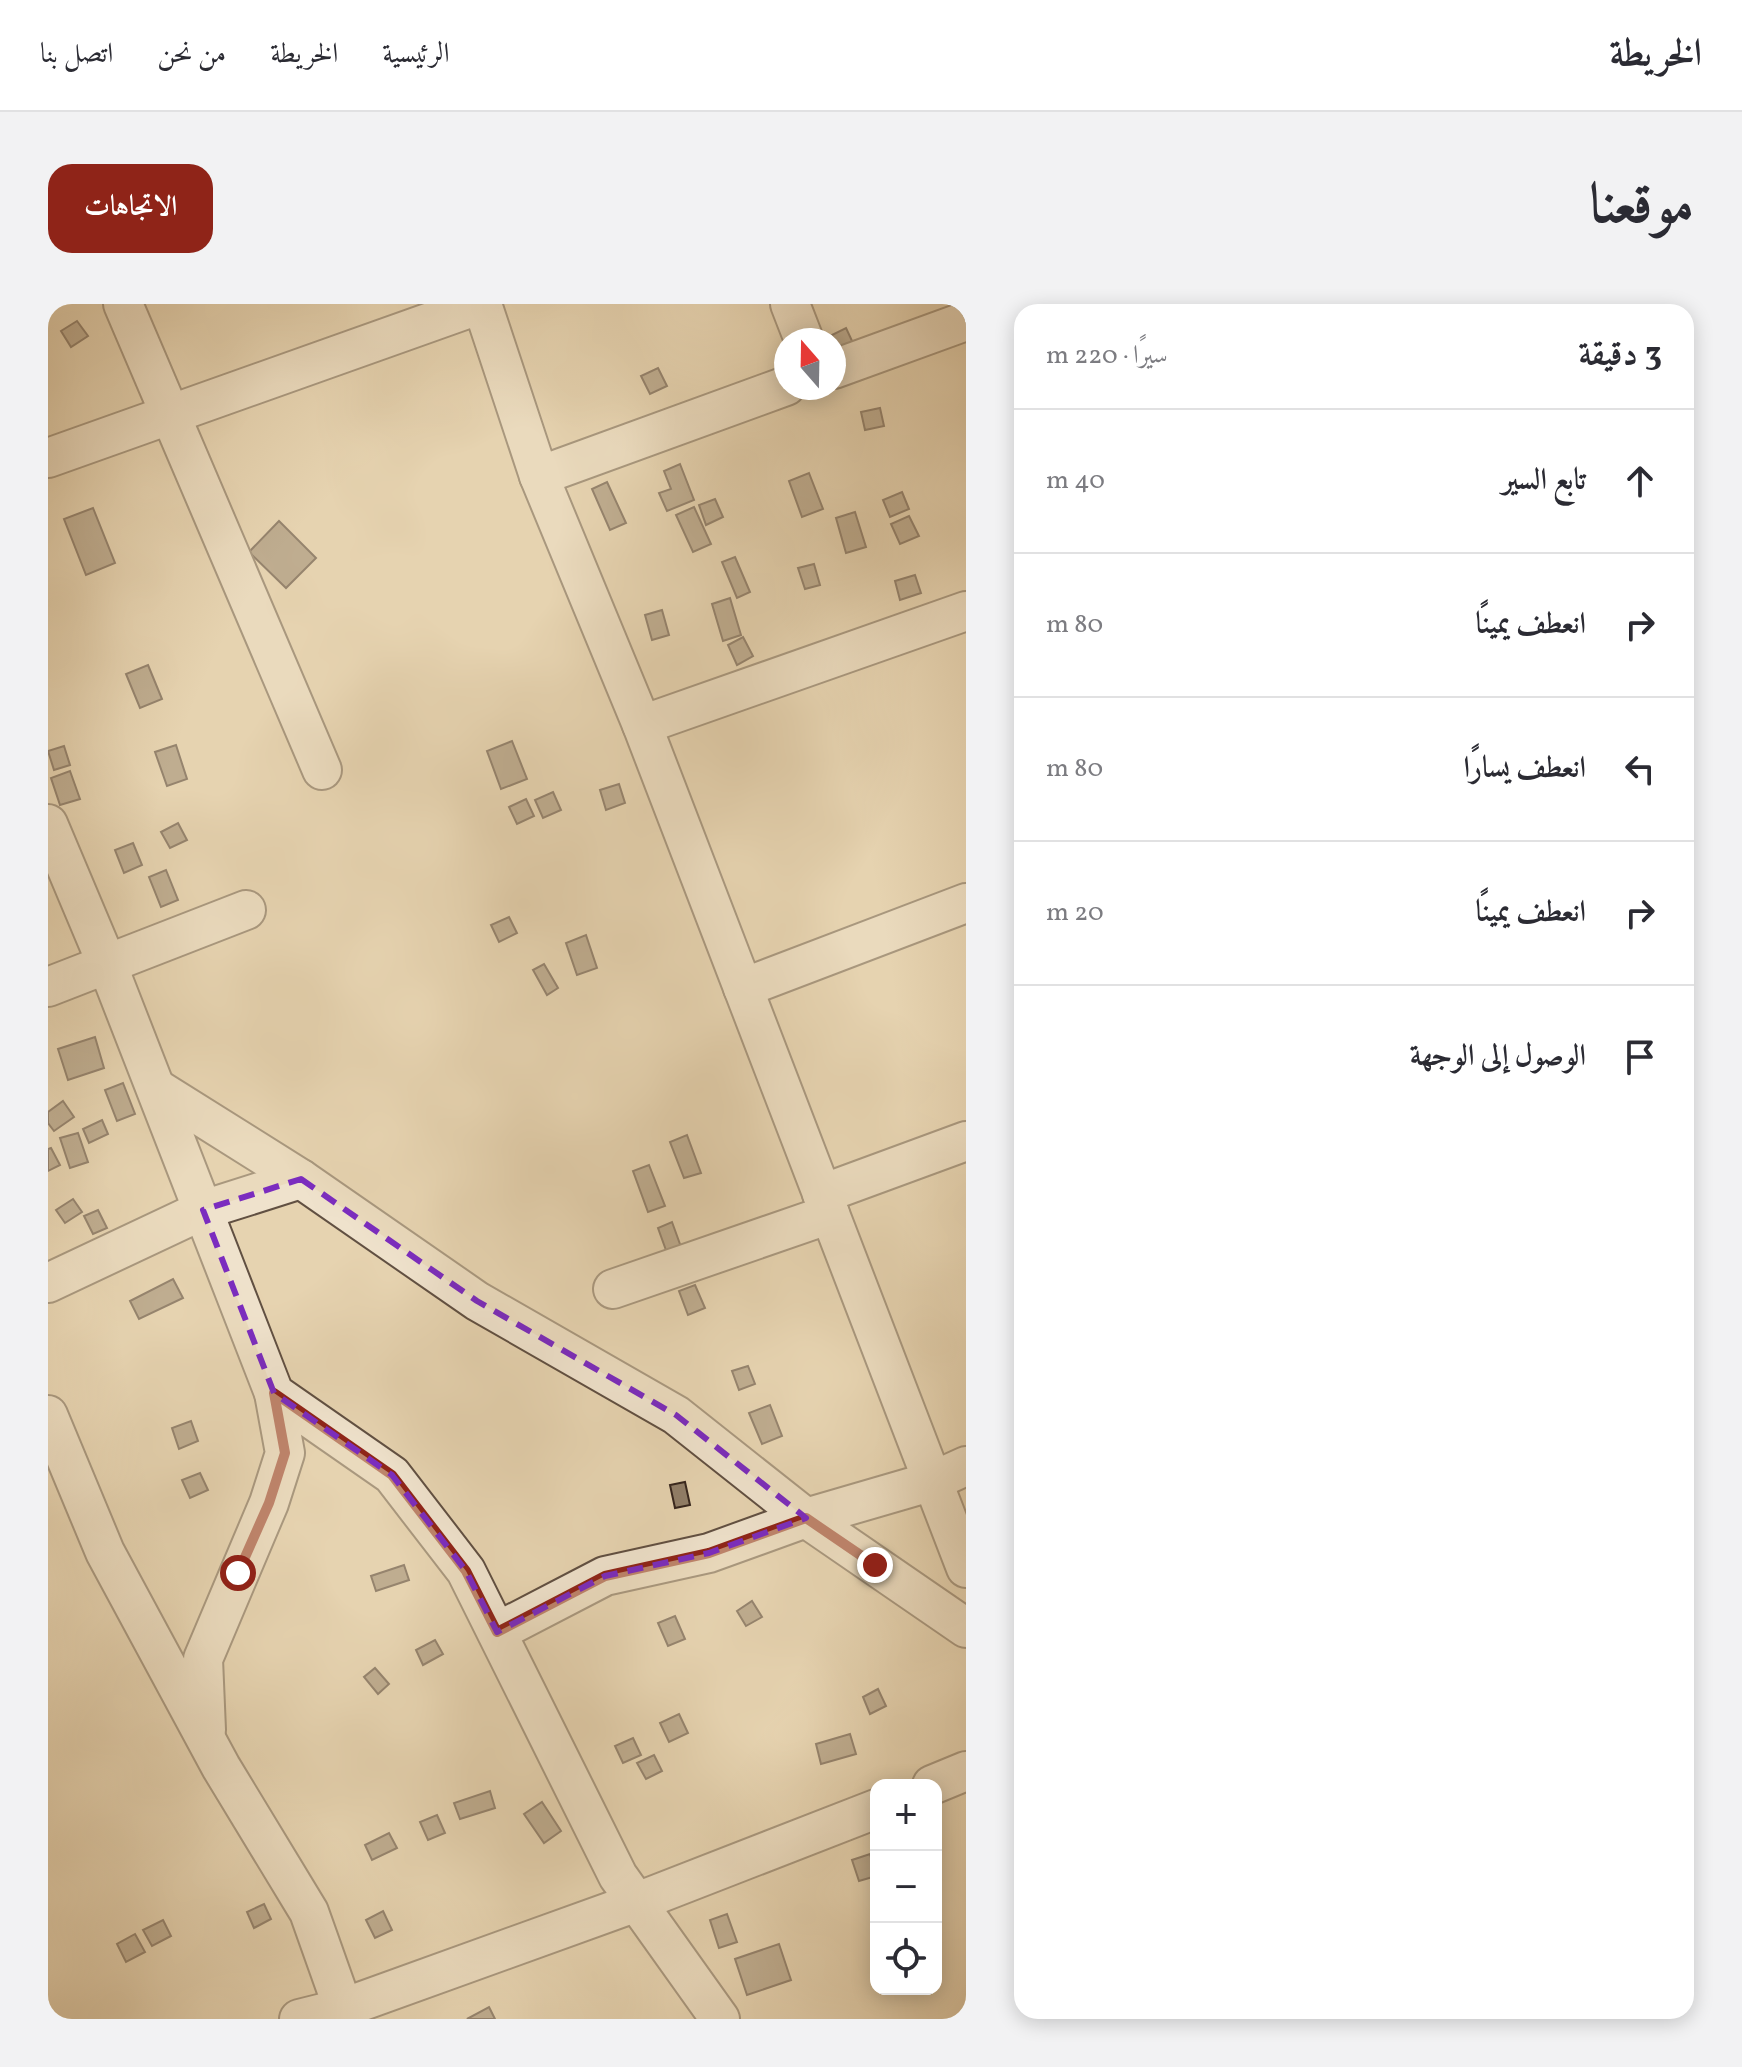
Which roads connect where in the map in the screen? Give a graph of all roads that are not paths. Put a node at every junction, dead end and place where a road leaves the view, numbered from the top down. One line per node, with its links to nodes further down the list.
1 (123, 304): 8 (street)
2 (482, 304): 8 (street); 10 (street)
3 (790, 304): 5 (street)
4 (966, 321): 6 (street)
5 (799, 328)
6 (846, 365)
7 (774, 390): 10 (street)
8 (170, 415): 9 (street); 13 (street)
9 (48, 458)
10 (539, 476): 12 (street)
11 (966, 611): 12 (street)
12 (642, 725): 19 (street)
13 (322, 770)
14 (48, 824): 17 (street)
15 (966, 903): 19 (street)
16 (246, 910): 17 (street)
17 (107, 964): 18 (street); 20 (street)
18 (48, 987)
19 (743, 988): 23 (street)
20 (156, 1088): 22 (street); 24 (street)
21 (966, 1141): 23 (street)
22 (301, 1179): 24 (street); 30 (street)
23 (826, 1204): 26 (street); 29 (street)
24 (203, 1210): 25 (street); 27 (street)
25 (48, 1283)
26 (613, 1289)
27 (274, 1393): 33 (street); 34 (street)
28 (48, 1415): 34 (street)
29 (949, 1474): 30 (street); 31 (street)
30 (806, 1518): 32 (street); 33 (street)
31 (966, 1568)
32 (966, 1628)
33 (497, 1632): 38 (street)
34 (207, 1741): 39 (street)
35 (966, 1771): 36 (street)
36 (942, 1781)
37 (870, 1811): 38 (street)
38 (637, 1902): 39 (street); 41 (street)
39 (345, 2014): 40 (street)
40 (299, 2019)
41 (720, 2019)

